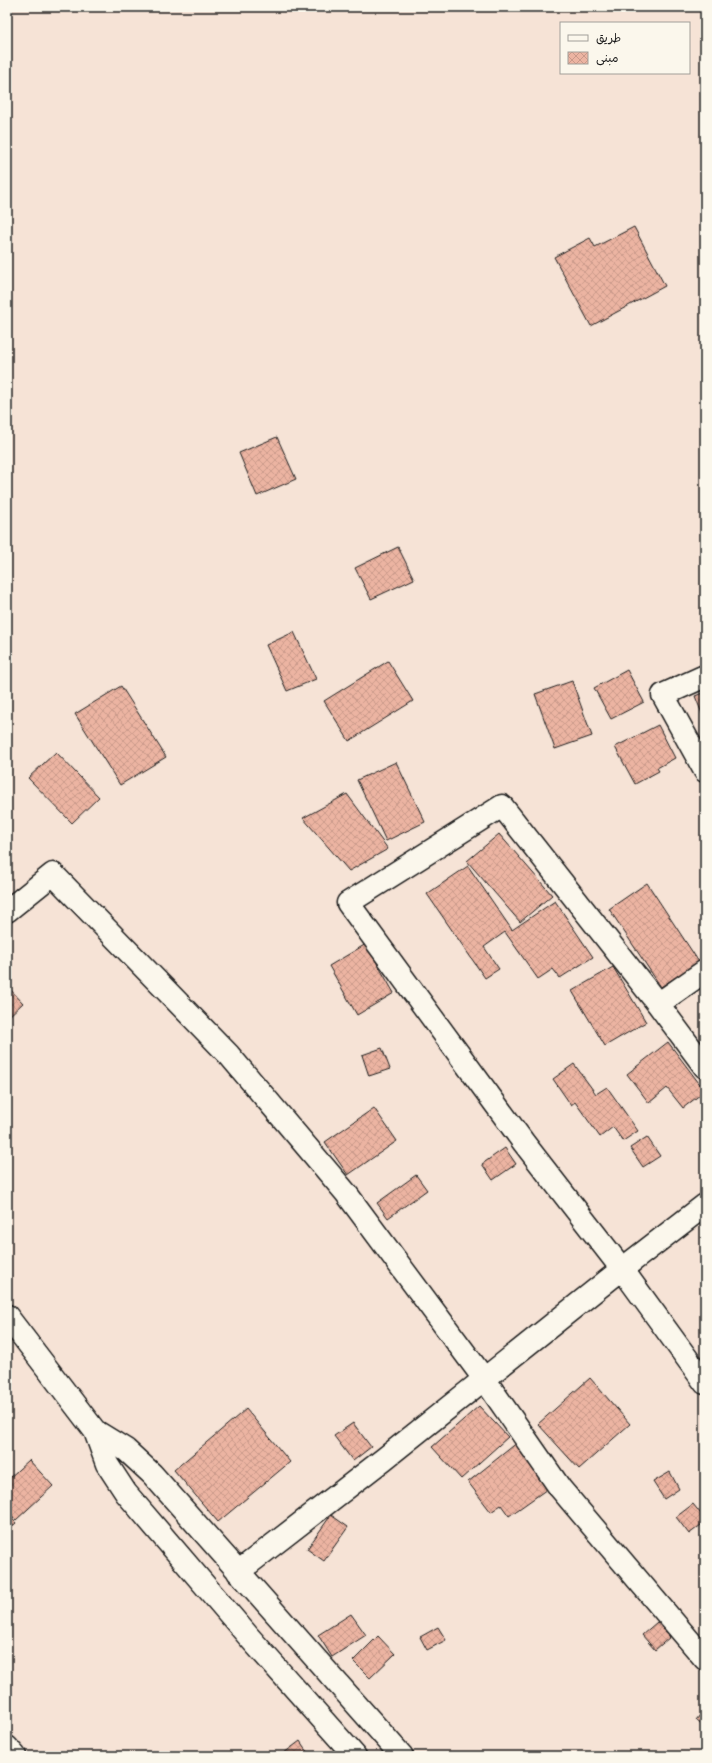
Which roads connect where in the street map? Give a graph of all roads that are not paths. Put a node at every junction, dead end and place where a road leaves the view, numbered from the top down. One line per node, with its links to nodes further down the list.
1 (705, 676): 2 (street)
2 (705, 771)
3 (7, 911): 10 (street)
4 (705, 971): 5 (street)
5 (658, 1004): 6 (street); 8 (street)
6 (705, 1067)
7 (705, 1205): 8 (street)
8 (622, 1269): 10 (street); 11 (street)
9 (11, 1330): 12 (street)
10 (485, 1380): 13 (street); 16 (street)
11 (705, 1383)
12 (95, 1431): 13 (street); 15 (street)
13 (238, 1572): 14 (street)
14 (276, 1614): 15 (street); 20 (street)
15 (250, 1637): 19 (street)
16 (705, 1659)
17 (7, 1747): 18 (street)
18 (15, 1756)
19 (355, 1756)
20 (402, 1756)

